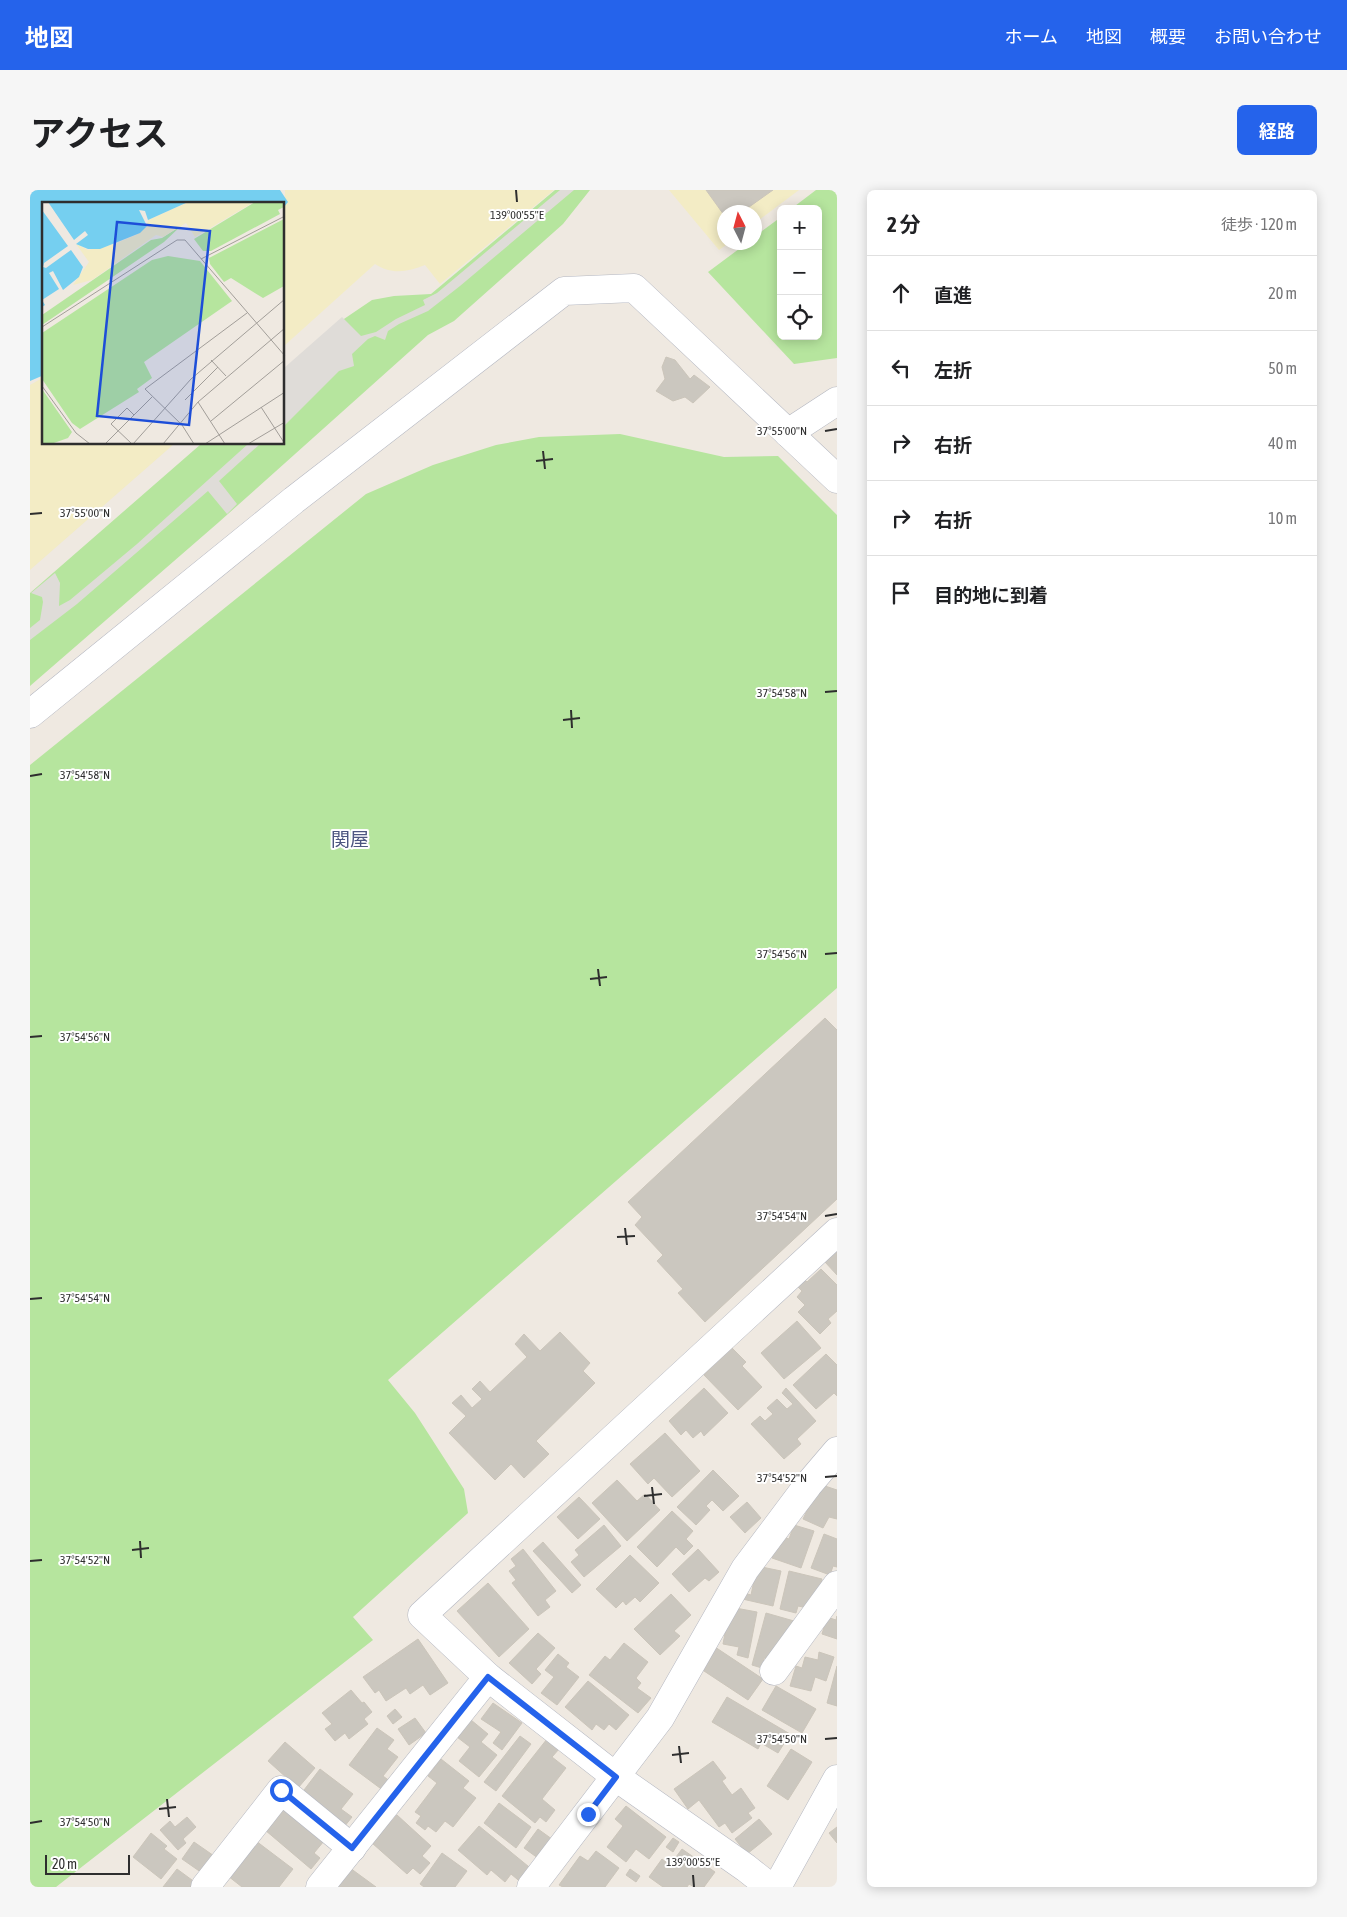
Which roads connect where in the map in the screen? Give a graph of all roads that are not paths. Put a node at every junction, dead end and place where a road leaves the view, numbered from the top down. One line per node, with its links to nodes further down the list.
1 (837, 401): 2 (street)
2 (788, 433): 3 (street); 4 (street)
3 (837, 479)
4 (30, 714)
5 (837, 1232): 9 (street)
6 (837, 1451): 10 (street)
7 (837, 1585): 8 (street)
8 (774, 1671)
9 (488, 1677): 10 (street); 12 (street)
10 (616, 1777): 15 (street); 16 (street)
11 (837, 1780): 17 (street)
12 (352, 1848): 13 (street); 14 (street)
13 (205, 1887)
14 (320, 1887)
15 (531, 1887)
16 (770, 1887)
17 (777, 1887)

